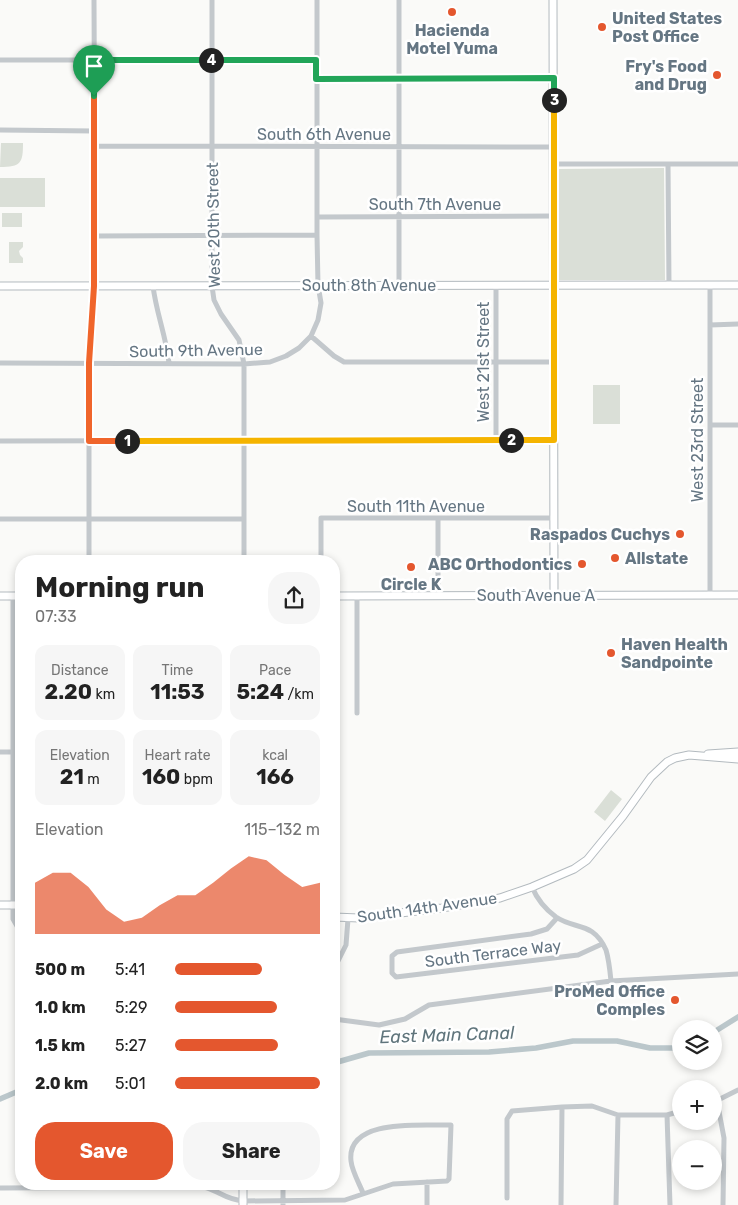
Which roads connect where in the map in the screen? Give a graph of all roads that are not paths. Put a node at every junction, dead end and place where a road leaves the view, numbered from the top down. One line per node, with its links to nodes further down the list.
1 (94, 0): 7 (street)
2 (212, 0): 8 (street, West 20th Street)
3 (317, 0): 9 (street)
4 (399, 0): 10 (street)
5 (553, 0): 11 (street)
6 (0, 60): 7 (street)
7 (94, 60): 8 (street); 14 (street)
8 (211, 60): 9 (street); 16 (street, West 20th Street)
9 (316, 60): 12 (street)
10 (399, 78): 11 (street); 12 (street); 18 (street)
11 (554, 78): 19 (street)
12 (316, 79): 17 (street)
13 (0, 130): 14 (street)
14 (94, 131): 15 (street)
15 (94, 146): 16 (street, South 6th Avenue); 26 (street)
16 (212, 146): 17 (street, South 6th Avenue); 27 (street, West 20th Street)
17 (316, 147): 18 (street, South 6th Avenue); 24 (street)
18 (399, 147): 19 (street, South 6th Avenue); 25 (street)
19 (554, 147): 20 (street)
20 (554, 164): 21 (street); 23 (street)
21 (668, 164): 22 (street); 33 (street)
22 (738, 164)
23 (554, 216): 25 (street, South 7th Avenue); 29 (street)
24 (317, 217): 25 (street, South 7th Avenue); 28 (street)
25 (399, 217): 31 (street)
26 (94, 236): 27 (street); 37 (street)
27 (212, 236): 28 (street); 39 (street, West 20th Street)
28 (317, 236): 30 (street)
29 (555, 284): 32 (street, South 8th Avenue); 33 (street, South 8th Avenue); 43 (street)
30 (318, 285): 31 (street, South 8th Avenue); 39 (street, South 8th Avenue); 42 (street)
31 (399, 285): 32 (street, South 8th Avenue)
32 (496, 285): 47 (street, West 21st Street)
33 (669, 285): 34 (street, South 8th Avenue)
34 (710, 285): 35 (street, South 8th Avenue); 40 (street, West 23rd Street)
35 (738, 285)
36 (0, 286): 37 (street, South 8th Avenue)
37 (94, 286): 38 (street, South 8th Avenue); 45 (street)
38 (153, 286): 39 (street, South 8th Avenue); 46 (street)
39 (212, 286): 48 (street, West 20th Street)
40 (710, 324): 41 (street); 49 (street, West 23rd Street)
41 (738, 324)
42 (311, 336): 47 (street); 48 (street, South 9th Avenue)
43 (554, 362): 47 (street); 52 (street)
44 (0, 363): 45 (street, South 9th Avenue)
45 (89, 363): 46 (street, South 9th Avenue); 53 (street)
46 (169, 363): 48 (street, South 9th Avenue)
47 (495, 363): 51 (street, West 21st Street)
48 (244, 364): 54 (street, West 20th Street)
49 (710, 425): 50 (street); 65 (street, West 23rd Street)
50 (738, 425)
51 (496, 440): 52 (street); 54 (street)
52 (554, 440): 57 (street)
53 (89, 441): 54 (street); 55 (street); 59 (street)
54 (244, 441): 60 (street, West 20th Street)
55 (0, 442)
56 (438, 518): 57 (street, South 11th Avenue); 63 (street, South 11th Avenue); 71 (street)
57 (554, 518): 64 (street)
58 (0, 519): 59 (street)
59 (89, 519): 60 (street); 61 (street)
60 (244, 519): 62 (street, West 20th Street)
61 (89, 555)
62 (244, 555)
63 (321, 555)
64 (554, 595): 65 (street, South Avenue A); 71 (street, South Avenue A)
65 (710, 595): 66 (street, South Avenue A)
66 (738, 595)
67 (0, 596): 68 (street)
68 (13, 596): 74 (street)
69 (340, 596): 70 (street, South Avenue A)
70 (357, 596): 71 (street, South Avenue A); 72 (street)
71 (438, 596)
72 (357, 712)
73 (0, 752): 74 (street)
74 (12, 752): 80 (street)
75 (738, 752): 76 (street)
76 (705, 755): 77 (street); 78 (street, South 14th Avenue)
77 (738, 759)
78 (532, 887): 82 (street); 83 (street, South 14th Avenue)
79 (0, 905): 80 (street)
80 (13, 905): 84 (street)
81 (340, 918): 83 (street, South 14th Avenue)
82 (557, 918): 85 (street); 85 (street, South Terrace Way)
83 (348, 919): 86 (street)
84 (15, 922)
85 (602, 944): 88 (street)
86 (340, 957)
87 (738, 974): 88 (street)
88 (611, 981): 89 (street)
89 (340, 1020)
90 (738, 1090): 91 (street)
91 (722, 1099)
92 (562, 1106): 94 (street); 103 (street); 107 (street)
93 (672, 1114): 95 (street)
94 (618, 1115): 95 (street); 108 (street)
95 (667, 1115): 109 (street)
96 (722, 1129): 110 (street)
97 (427, 1182): 102 (street); 102 (street); 106 (street)
98 (15, 1187): 99 (street)
99 (0, 1188)
100 (214, 1190): 105 (street)
101 (243, 1190): 105 (street)
102 (363, 1193): 104 (street)
103 (507, 1198)
104 (283, 1202): 105 (street)
105 (243, 1203)
106 (427, 1205)
107 (561, 1205)
108 (616, 1205)
109 (670, 1205)
110 (723, 1205)

